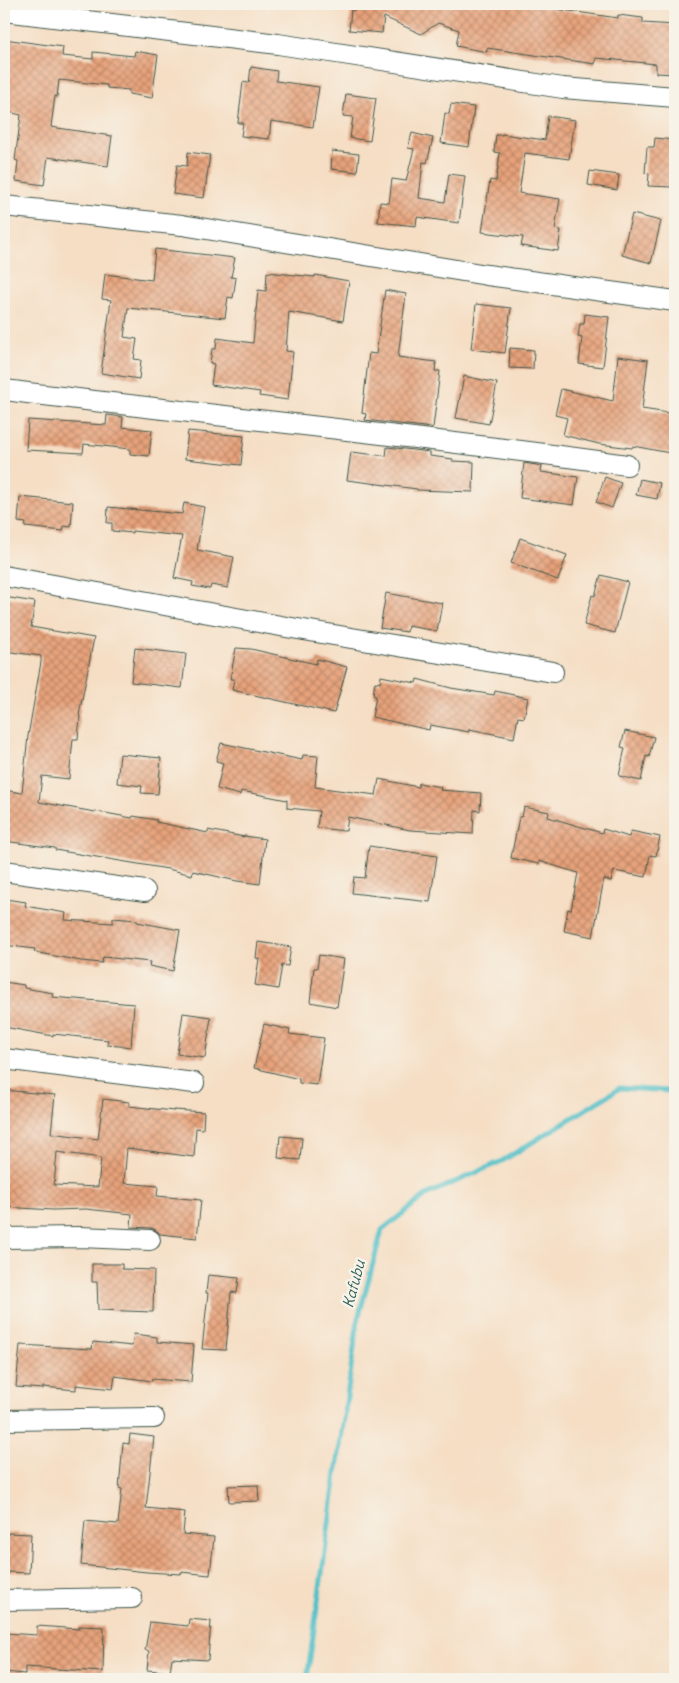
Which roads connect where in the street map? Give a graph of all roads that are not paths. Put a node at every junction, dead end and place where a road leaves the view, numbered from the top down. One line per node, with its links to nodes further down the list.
1 (4, 11): 2 (street)
2 (675, 97)
3 (4, 206): 4 (street)
4 (675, 301)
5 (4, 390): 6 (street)
6 (627, 465)
7 (4, 576): 8 (street)
8 (553, 672)
9 (4, 871): 10 (street)
10 (145, 891)
11 (4, 1060): 12 (street)
12 (194, 1083)
13 (4, 1238): 14 (street)
14 (150, 1240)
15 (154, 1418): 16 (street)
16 (4, 1420)
17 (132, 1598): 18 (street)
18 (4, 1600)

